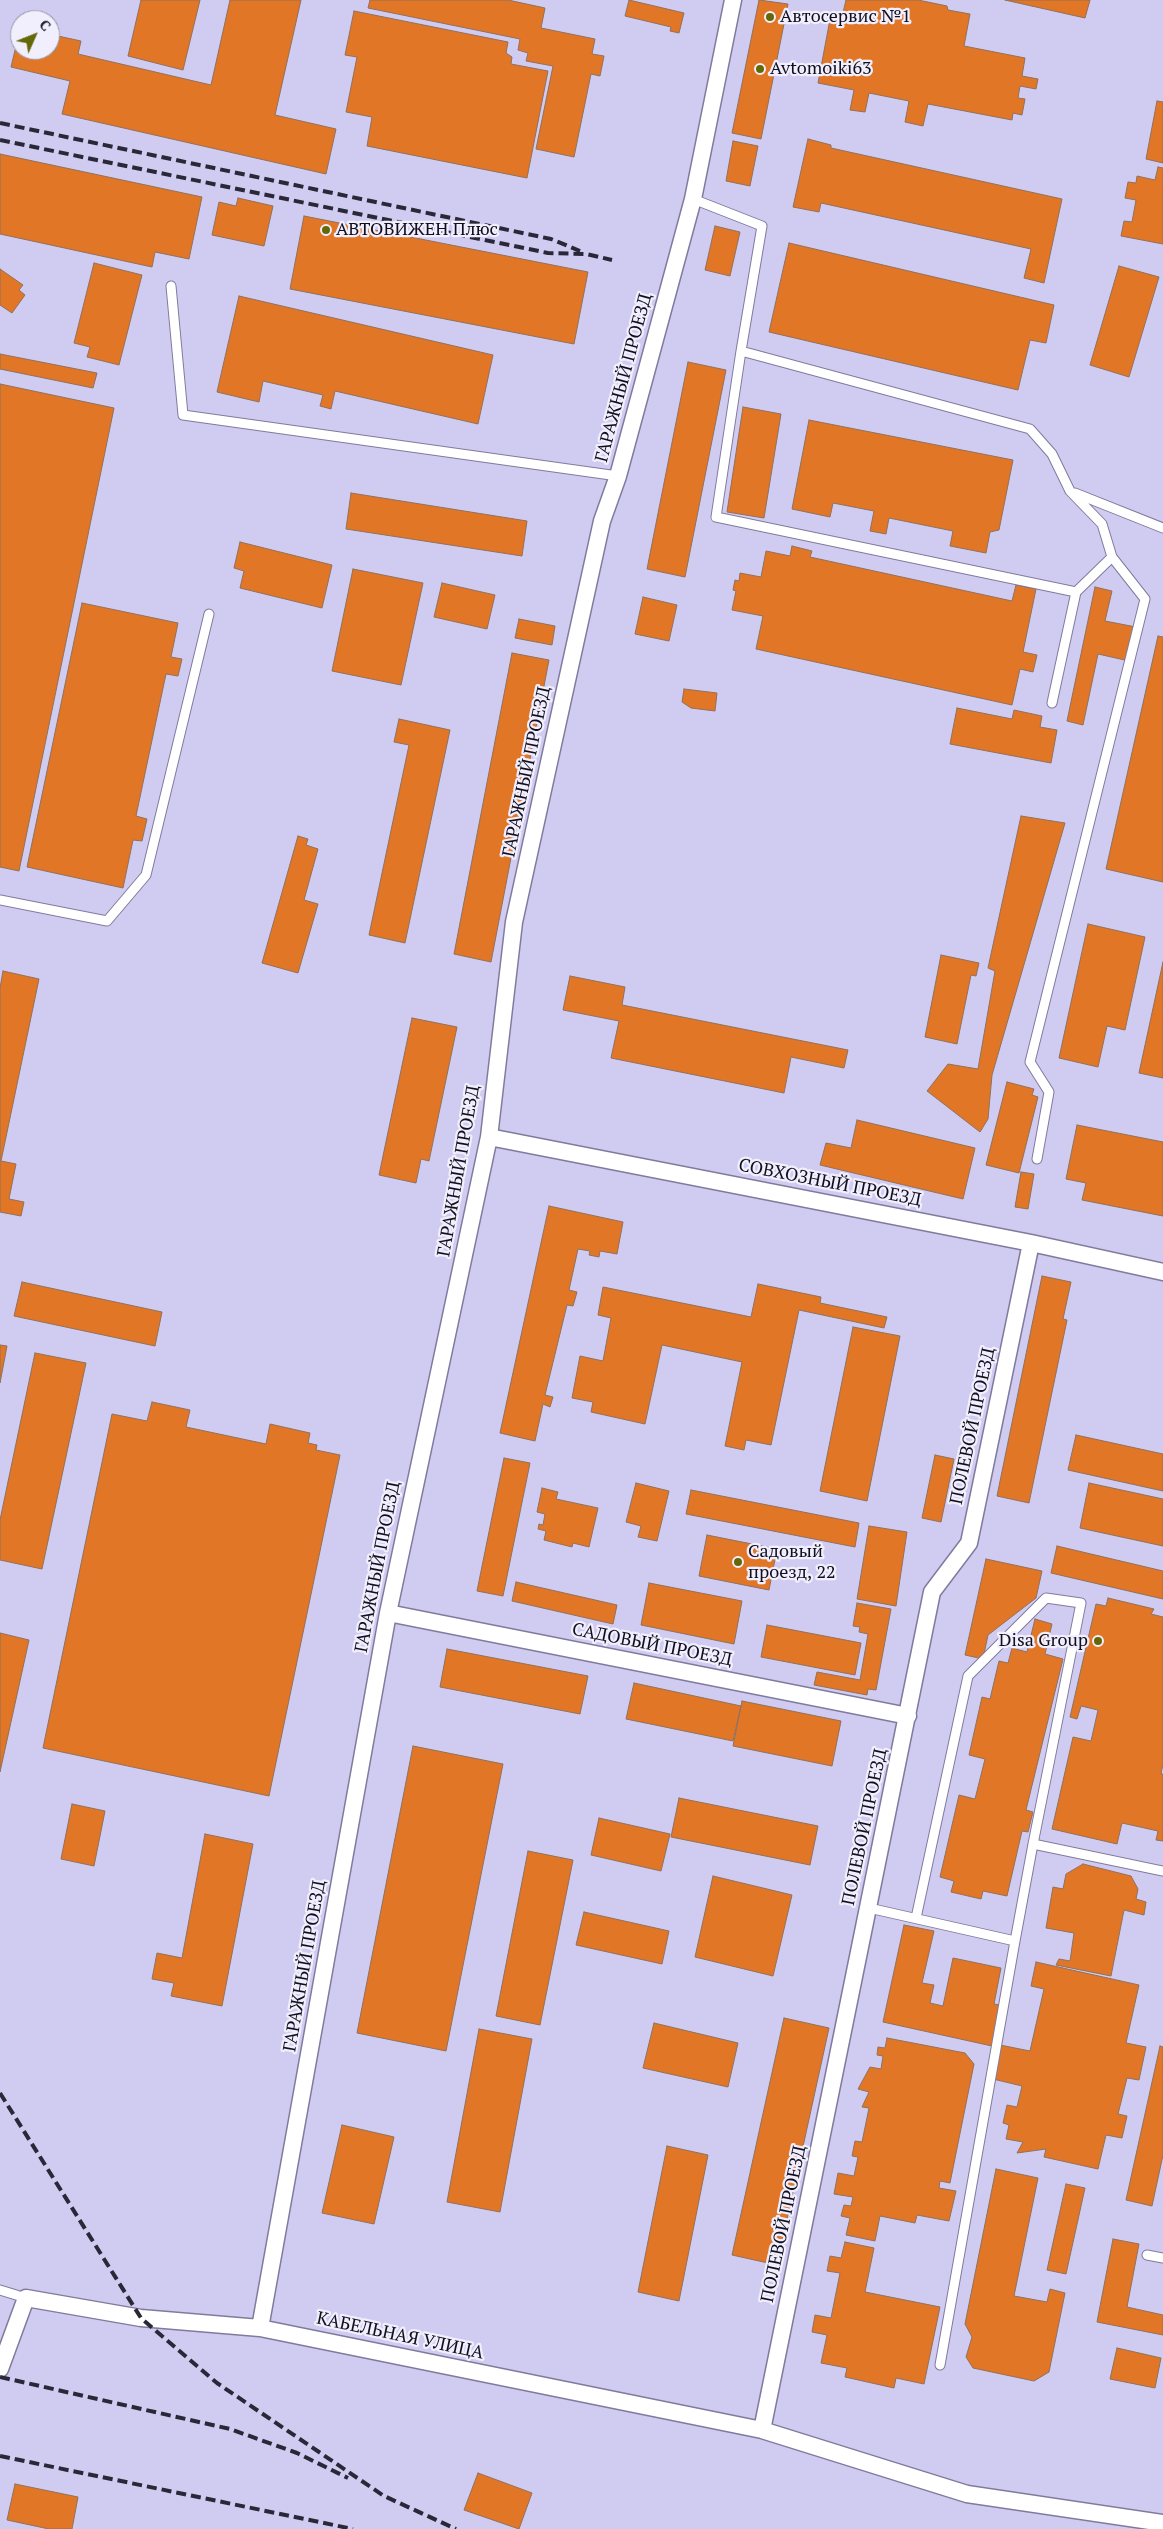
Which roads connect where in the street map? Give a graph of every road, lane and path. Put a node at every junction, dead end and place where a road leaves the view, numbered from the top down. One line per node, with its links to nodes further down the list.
1 (733, 0): 2 (street, ГАРАЖНЫЙ ПРОЕЗД)
2 (693, 199): 4 (lane); 5 (street, ГАРАЖНЫЙ ПРОЕЗД)
3 (171, 286): 5 (lane)
4 (741, 352): 6 (lane); 9 (lane)
5 (618, 476): 13 (street, ГАРАЖНЫЙ ПРОЕЗД)
6 (1070, 491): 7 (lane); 8 (lane)
7 (1163, 528)
8 (1112, 558): 9 (lane); 14 (lane)
9 (1076, 592): 11 (lane)
10 (209, 614): 12 (lane)
11 (1052, 703)
12 (0, 900)
13 (489, 1137): 15 (street, СОВХОЗНЫЙ ПРОЕЗД); 17 (street, ГАРАЖНЫЙ ПРОЕЗД)
14 (1037, 1159)
15 (1031, 1243): 16 (street, СОВХОЗНЫЙ ПРОЕЗД); 18 (street, ПОЛЕВОЙ ПРОЕЗД)
16 (1163, 1272)
17 (388, 1613): 18 (street, САДОВЫЙ ПРОЕЗД); 28 (street, ГАРАЖНЫЙ ПРОЕЗД)
18 (908, 1716): 21 (street, ПОЛЕВОЙ ПРОЕЗД)
19 (1033, 1844): 20 (lane); 22 (lane); 23 (lane)
20 (1163, 1871)
21 (869, 1908): 22 (lane); 31 (street, ПОЛЕВОЙ ПРОЕЗД)
22 (916, 1918): 23 (lane)
23 (1015, 1940): 29 (lane)
24 (1147, 2254): 25 (lane)
25 (1163, 2258)
26 (0, 2290): 27 (lane)
27 (26, 2298): 28 (street, КАБЕЛЬНАЯ УЛИЦА); 30 (street)
28 (260, 2328): 31 (street, КАБЕЛЬНАЯ УЛИЦА)
29 (940, 2365)
30 (0, 2369)
31 (762, 2430): 32 (street, КАБЕЛЬНАЯ УЛИЦА)
32 (1163, 2523)

